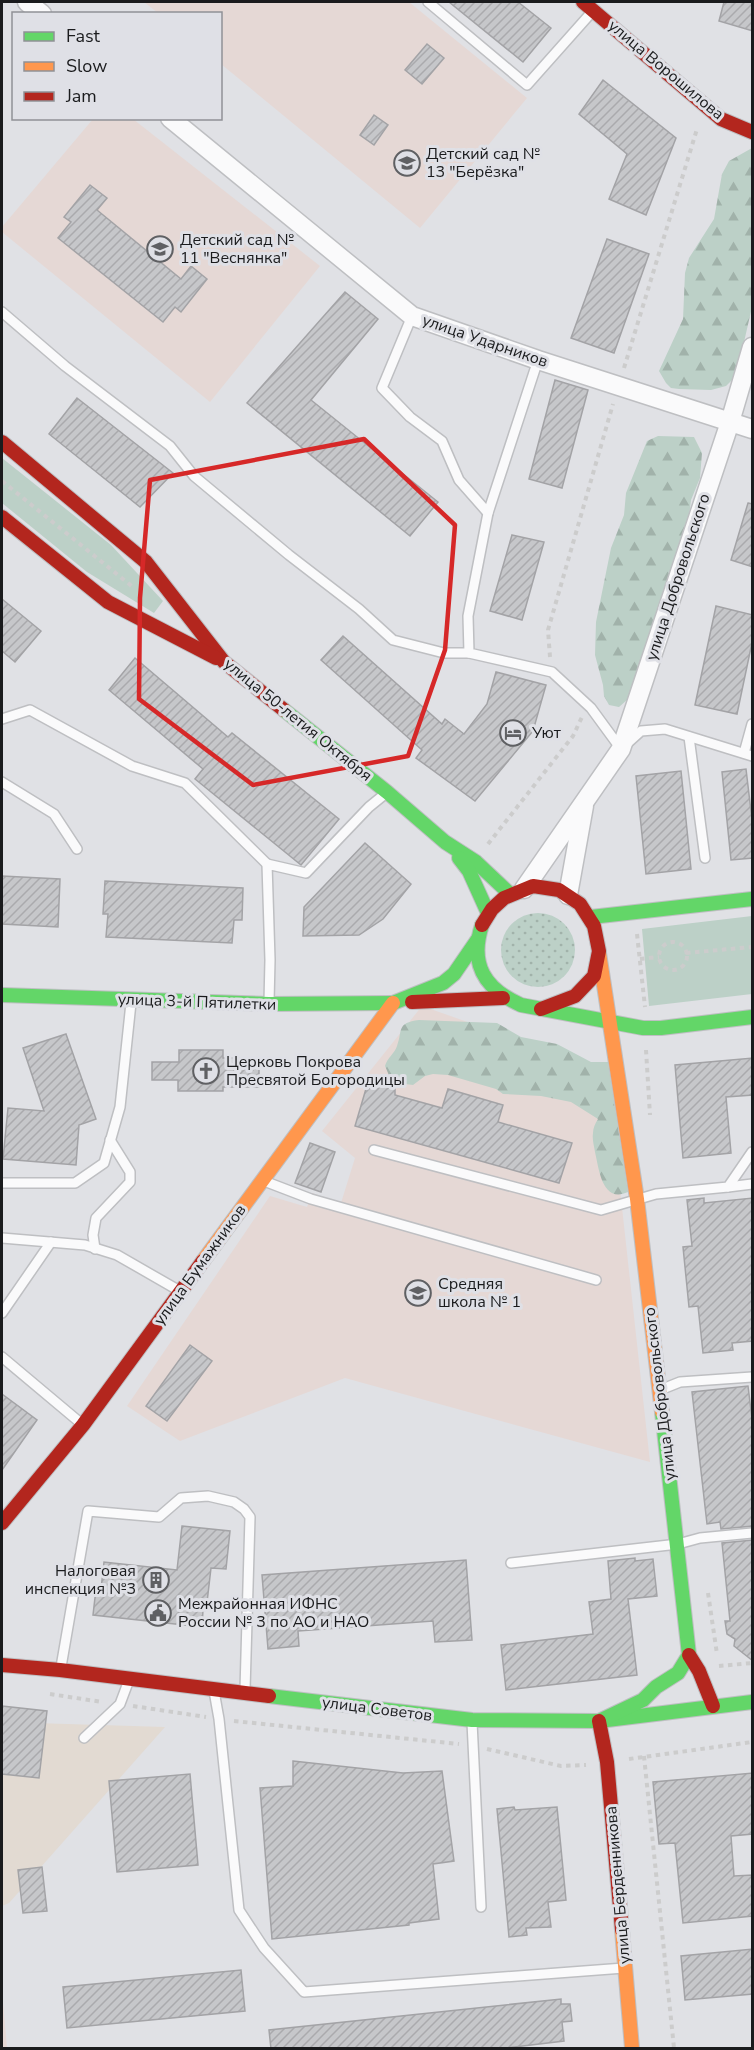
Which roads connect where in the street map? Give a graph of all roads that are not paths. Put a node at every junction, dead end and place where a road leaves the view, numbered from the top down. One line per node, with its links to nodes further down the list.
1 (27, 2): 4 (street)
2 (428, 2): 3 (lane)
3 (589, 5): 6 (main road, улица Ворошилова)
4 (40, 12)
5 (172, 120): 8 (street, улица Ударников)
6 (753, 132)
7 (2, 312): 16 (lane)
8 (412, 316): 10 (street, улица Ударников); 14 (lane)
9 (753, 347): 11 (street, улица Добровольского)
10 (538, 360): 11 (street, улица Ударников); 14 (lane)
11 (730, 422): 12 (street, улица Ударников); 21 (street, улица Добровольского)
12 (753, 429)
13 (2, 442): 17 (main road, улица 50-летия Октября)
14 (488, 513): 16 (lane)
15 (2, 517): 17 (main road)
16 (469, 653): 21 (lane)
17 (224, 662): 24 (main road, улица 50-летия Октября)
18 (2, 719): 29 (lane)
19 (753, 724): 22 (lane)
20 (688, 737): 21 (lane); 22 (lane); 28 (lane)
21 (621, 749): 25 (street, улица Добровольского)
22 (748, 755)
23 (2, 782): 27 (lane)
24 (387, 792): 26 (main road, улица 50-летия Октября); 29 (lane)
25 (586, 798): 30 (street, улица Добровольского); 31 (street)
26 (445, 842): 30 (main road); 33 (main road)
27 (77, 849)
28 (705, 858)
29 (267, 864): 41 (lane)
30 (517, 891): 31 (main road); 33 (main road)
31 (568, 895): 34 (main road)
32 (753, 899): 34 (main road)
33 (488, 913): 35 (main road)
34 (591, 917): 36 (main road)
35 (478, 939): 38 (main road); 40 (main road)
36 (599, 953): 42 (main road); 44 (main road, улица Добровольского)
37 (2, 995): 39 (main road, улица 3-й Пятилетки)
38 (503, 998): 40 (main road, улица 3-й Пятилетки); 42 (main road)
39 (131, 1000): 41 (main road, улица 3-й Пятилетки); 45 (lane)
40 (393, 1003): 41 (main road, улица 3-й Пятилетки); 48 (main road, улица Бумажников)
41 (269, 1004)
42 (541, 1009): 44 (main road)
43 (753, 1017): 44 (main road)
44 (611, 1021): 52 (main road, улица Добровольского)
45 (110, 1140): 49 (lane); 55 (lane)
46 (374, 1150): 52 (lane)
47 (753, 1152): 51 (lane)
48 (262, 1180): 56 (lane); 57 (main road, улица Бумажников)
49 (2, 1183)
50 (753, 1184): 51 (lane)
51 (728, 1187): 52 (lane)
52 (637, 1199): 61 (main road, улица Добровольского)
53 (2, 1238): 54 (lane)
54 (51, 1242): 55 (lane); 58 (lane)
55 (95, 1249): 57 (lane)
56 (596, 1280)
57 (181, 1291): 62 (main road, улица Бумажников)
58 (2, 1313)
59 (2, 1357): 62 (lane)
60 (753, 1377): 61 (lane)
61 (659, 1390): 65 (main road, улица Добровольского)
62 (83, 1425): 63 (main road, улица Бумажников)
63 (2, 1523)
64 (753, 1533): 65 (lane)
65 (678, 1544): 66 (lane); 67 (main road, улица Добровольского)
66 (511, 1563)
67 (689, 1654): 74 (main road); 76 (main road)
68 (2, 1665): 69 (main road, улица Советов)
69 (60, 1670): 70 (main road, улица Советов); 72 (lane)
70 (129, 1680): 71 (main road, улица Советов); 77 (lane)
71 (213, 1689): 72 (main road, улица Советов); 79 (lane)
72 (245, 1694): 75 (main road, улица Советов)
73 (753, 1702): 74 (main road, улица Советов)
74 (713, 1706): 76 (main road, улица Советов)
75 (472, 1720): 76 (main road, улица Советов); 78 (lane)
76 (598, 1721): 79 (main road, улица Берденникова)
77 (84, 1738)
78 (481, 1907)
79 (625, 1968): 80 (main road, улица Берденникова)
80 (632, 2049)

